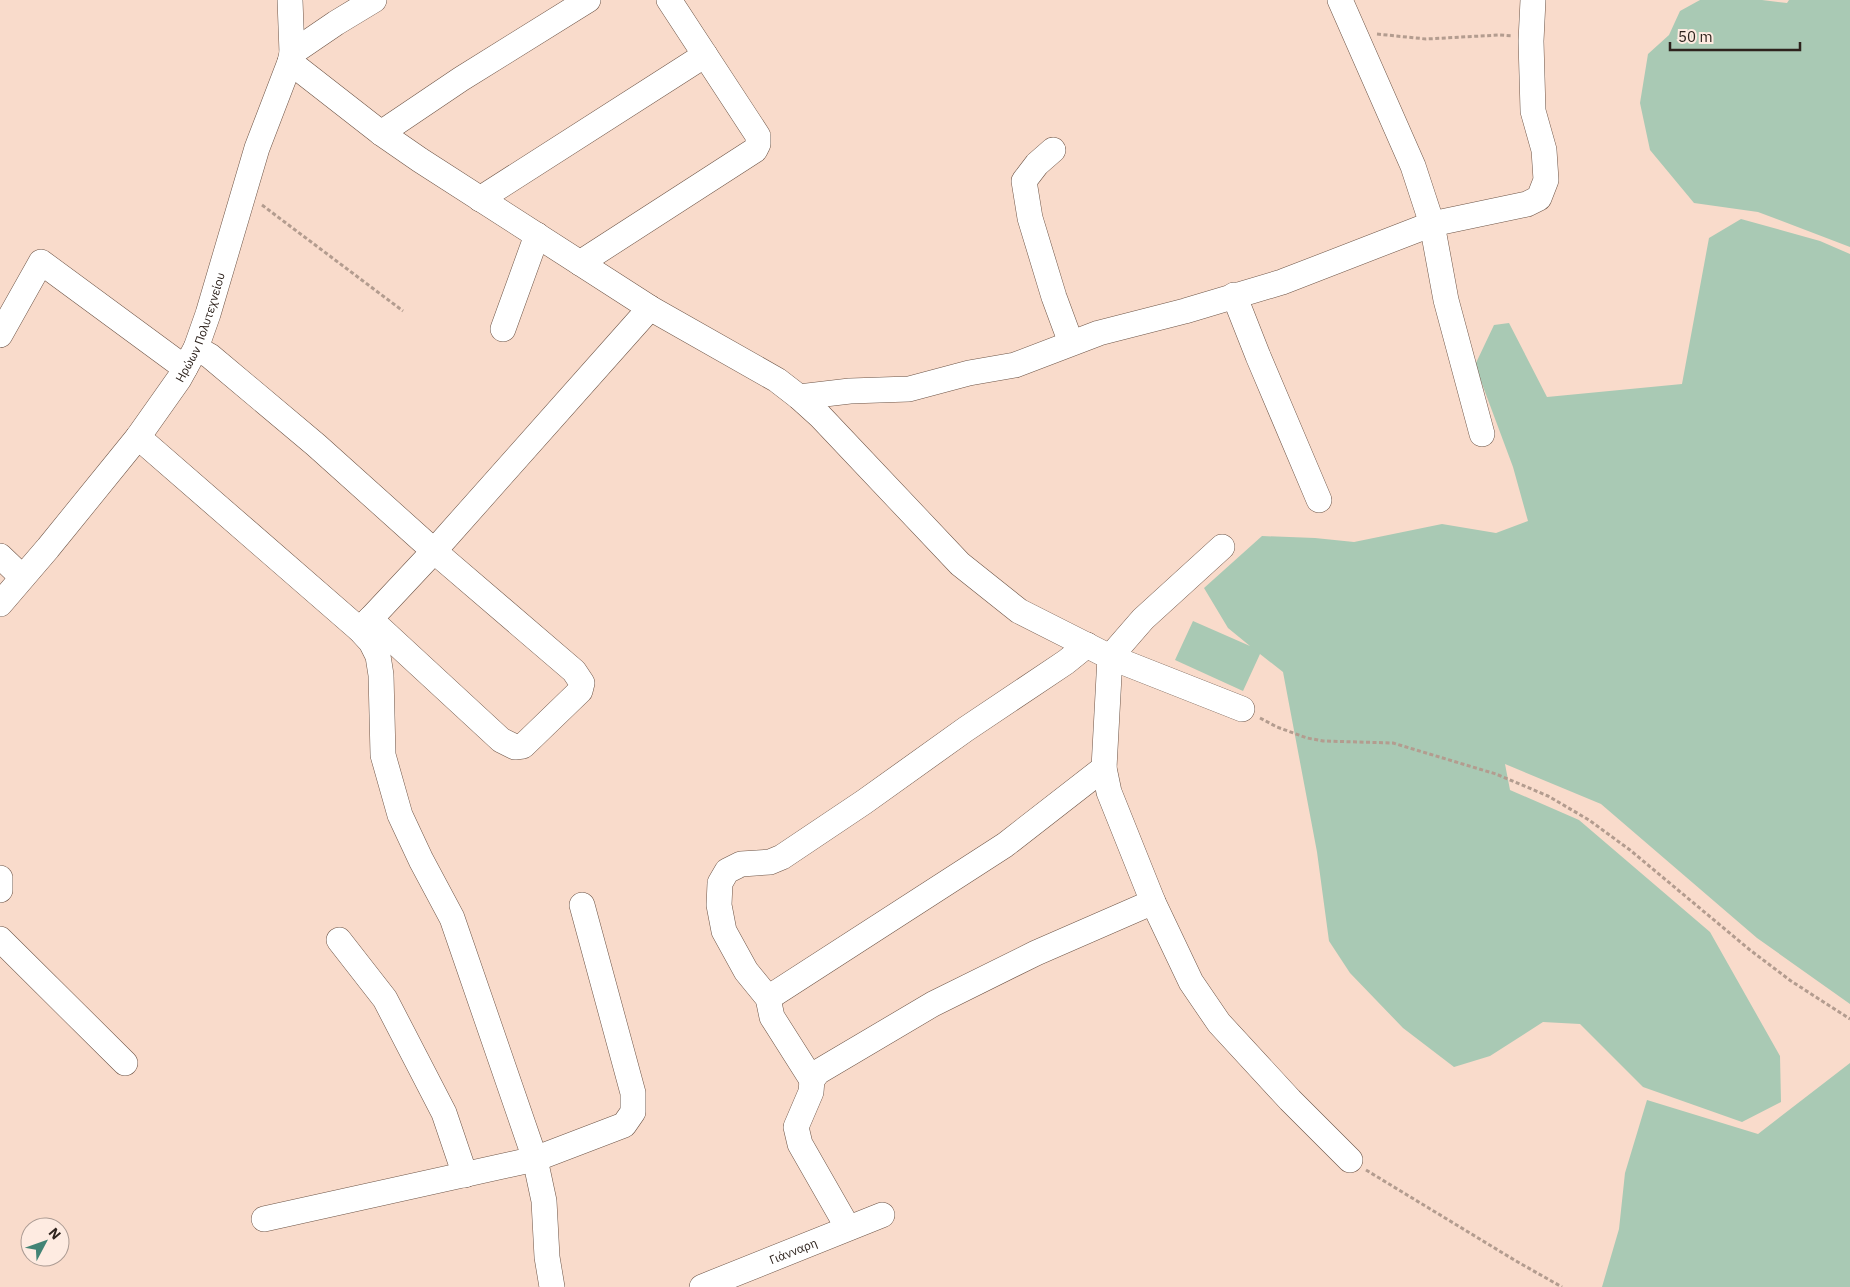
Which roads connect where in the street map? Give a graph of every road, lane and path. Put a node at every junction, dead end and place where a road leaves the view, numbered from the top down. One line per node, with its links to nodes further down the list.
1 (290, 0): 10 (street, Ηρώων Πολυτεχνείου)
2 (374, 0): 10 (street)
3 (588, 0): 11 (street)
4 (669, 0): 9 (street)
5 (1340, 0): 7 (street)
6 (1533, 0): 8 (street)
7 (1354, 32): 8 (path); 15 (street)
8 (1531, 42): 15 (street)
9 (705, 55): 14 (street); 17 (street)
10 (291, 58): 11 (street); 13 (street, Ηρώων Πολυτεχνείου)
11 (381, 134): 14 (street)
12 (1053, 150): 23 (street)
13 (245, 193): 20 (path); 24 (street, Ηρώων Πολυτεχνείου)
14 (480, 199): 16 (street)
15 (1432, 224): 18 (street); 26 (street)
16 (536, 235): 17 (street); 21 (street)
17 (580, 263): 19 (street)
18 (1234, 295): 23 (street); 28 (street)
19 (650, 308): 25 (street); 30 (street)
20 (403, 311)
21 (502, 329)
22 (0, 335): 24 (street)
23 (1071, 343): 25 (street)
24 (191, 358): 27 (street, Ηρώων Πολυτεχνείου); 30 (street)
25 (800, 396): 35 (street)
26 (1482, 434)
27 (138, 437): 32 (street, Ηρώων Πολυτεχνείου); 34 (street)
28 (1319, 500)
29 (1222, 547): 36 (street)
30 (434, 551): 34 (street); 34 (street)
31 (0, 556): 32 (street)
32 (22, 577): 33 (street, Ηρώων Πολυτεχνείου)
33 (0, 604)
34 (365, 624): 49 (street)
35 (1087, 645): 36 (street); 45 (street)
36 (1110, 657): 37 (street); 38 (street)
37 (1242, 709): 46 (path)
38 (1104, 768): 41 (street); 45 (street)
39 (0, 878): 40 (street)
40 (0, 890)
41 (1152, 902): 48 (street); 50 (street)
42 (582, 905): 49 (street)
43 (0, 939): 47 (street)
44 (339, 940): 51 (street)
45 (768, 998): 48 (street)
46 (1850, 1019)
47 (125, 1063)
48 (812, 1080): 54 (street)
49 (535, 1159): 51 (street); 55 (street)
50 (1350, 1160): 57 (path)
51 (465, 1175): 53 (street)
52 (882, 1215): 54 (street, Γιάνναρη)
53 (264, 1219)
54 (848, 1228): 56 (street, Γιάνναρη)
55 (552, 1287)
56 (702, 1287)
57 (1562, 1287)

